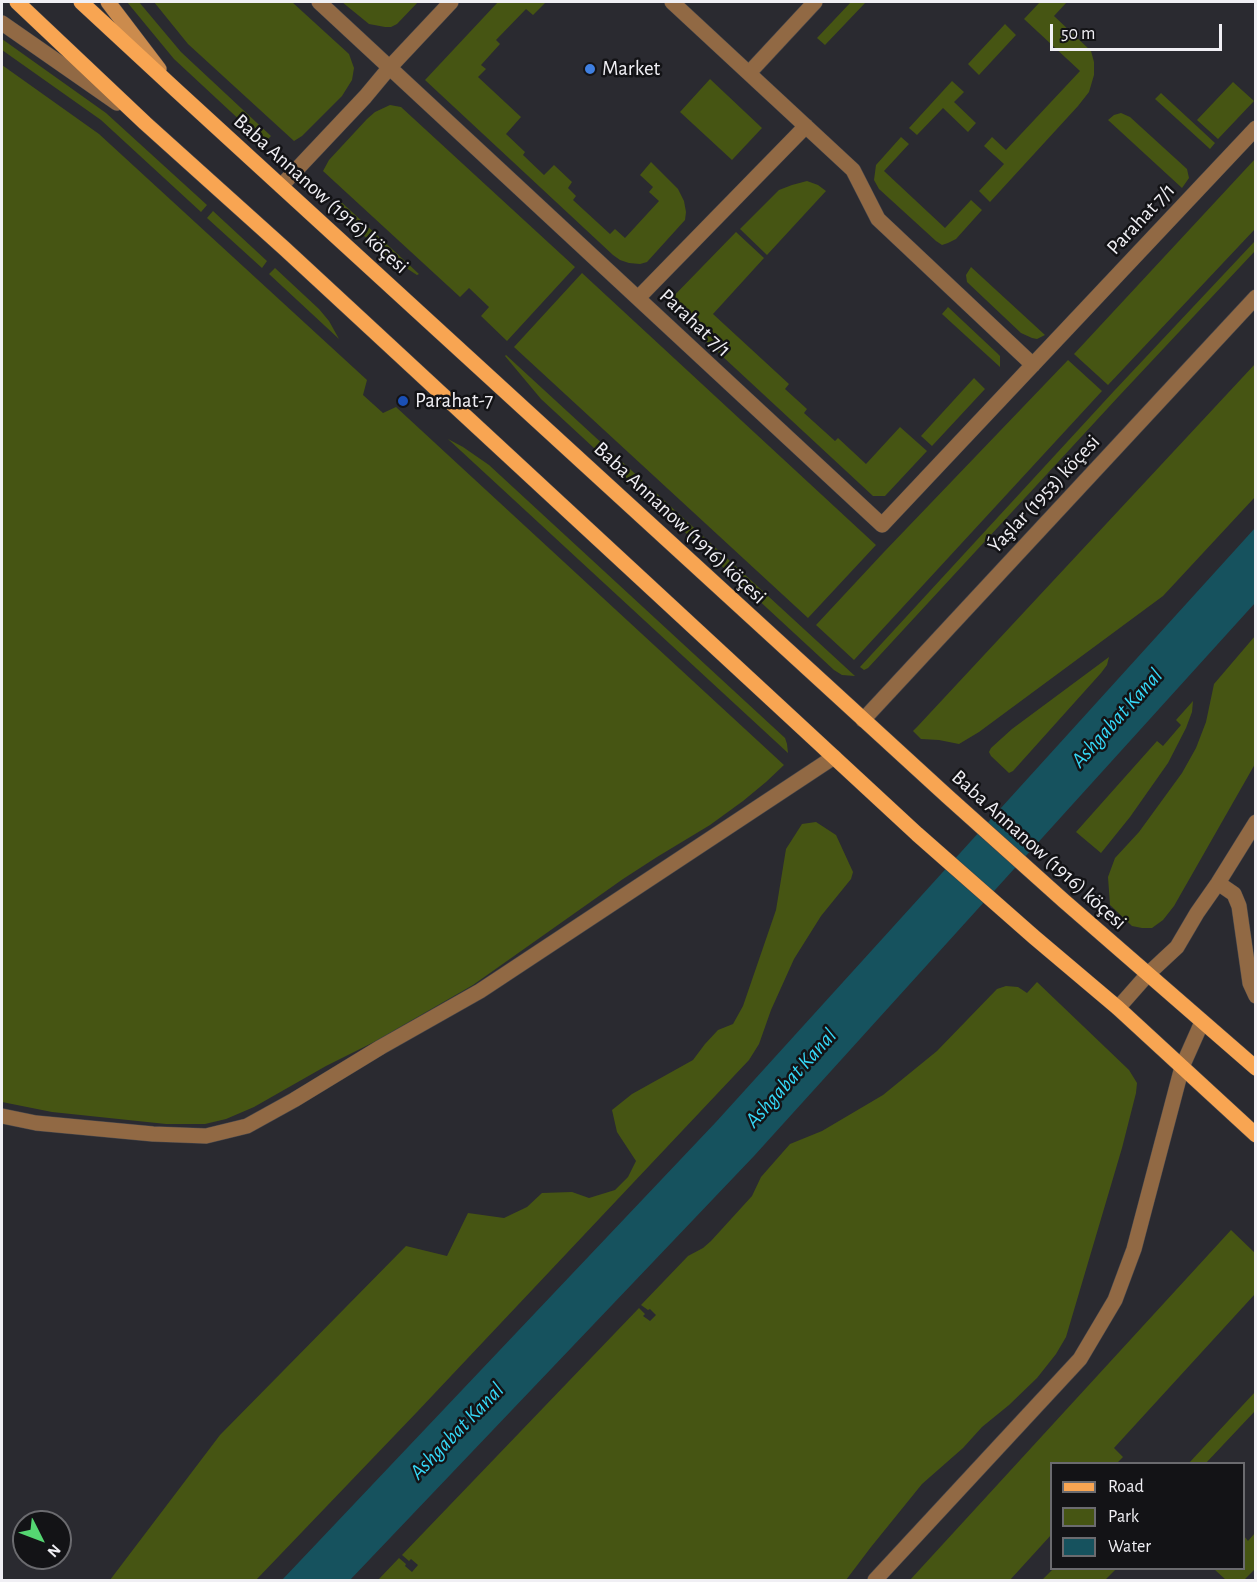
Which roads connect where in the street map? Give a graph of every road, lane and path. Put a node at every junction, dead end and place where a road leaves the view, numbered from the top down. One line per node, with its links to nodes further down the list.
1 (17, 2): 12 (main road)
2 (81, 2): 11 (main road, Baba Annanow (1916) köçesi)
3 (108, 2): 11 (street)
4 (319, 2): 9 (street, Parahat 7/1)
5 (451, 2): 9 (street)
6 (672, 2): 10 (street)
7 (815, 2): 10 (street)
8 (2, 23): 12 (street)
9 (390, 67): 15 (street); 17 (street, Parahat 7/1)
10 (749, 73): 13 (street)
11 (176, 90): 15 (main road, Baba Annanow (1916) köçesi)
12 (145, 123): 20 (main road)
13 (806, 126): 17 (street); 18 (street)
14 (1256, 128): 18 (street, Parahat 7/1)
15 (281, 186): 19 (main road, Baba Annanow (1916) köçesi)
16 (1256, 297): 19 (street, Ýaşlar (1953) köçesi)
17 (638, 298): 18 (street, Parahat 7/1)
18 (1033, 365)
19 (863, 720): 23 (main road, Baba Annanow (1916) köçesi)
20 (834, 757): 25 (main road); 29 (street)
21 (1256, 822): 22 (street)
22 (1218, 883): 23 (street); 24 (street)
23 (1148, 974): 25 (street); 26 (main road, Baba Annanow (1916) köçesi)
24 (1256, 996)
25 (1118, 1008): 27 (main road)
26 (1202, 1022): 27 (street); 28 (main road, Baba Annanow (1916) köçesi)
27 (1182, 1067): 30 (main road); 31 (street)
28 (1256, 1068)
29 (2, 1116)
30 (1256, 1135)
31 (875, 1581)

